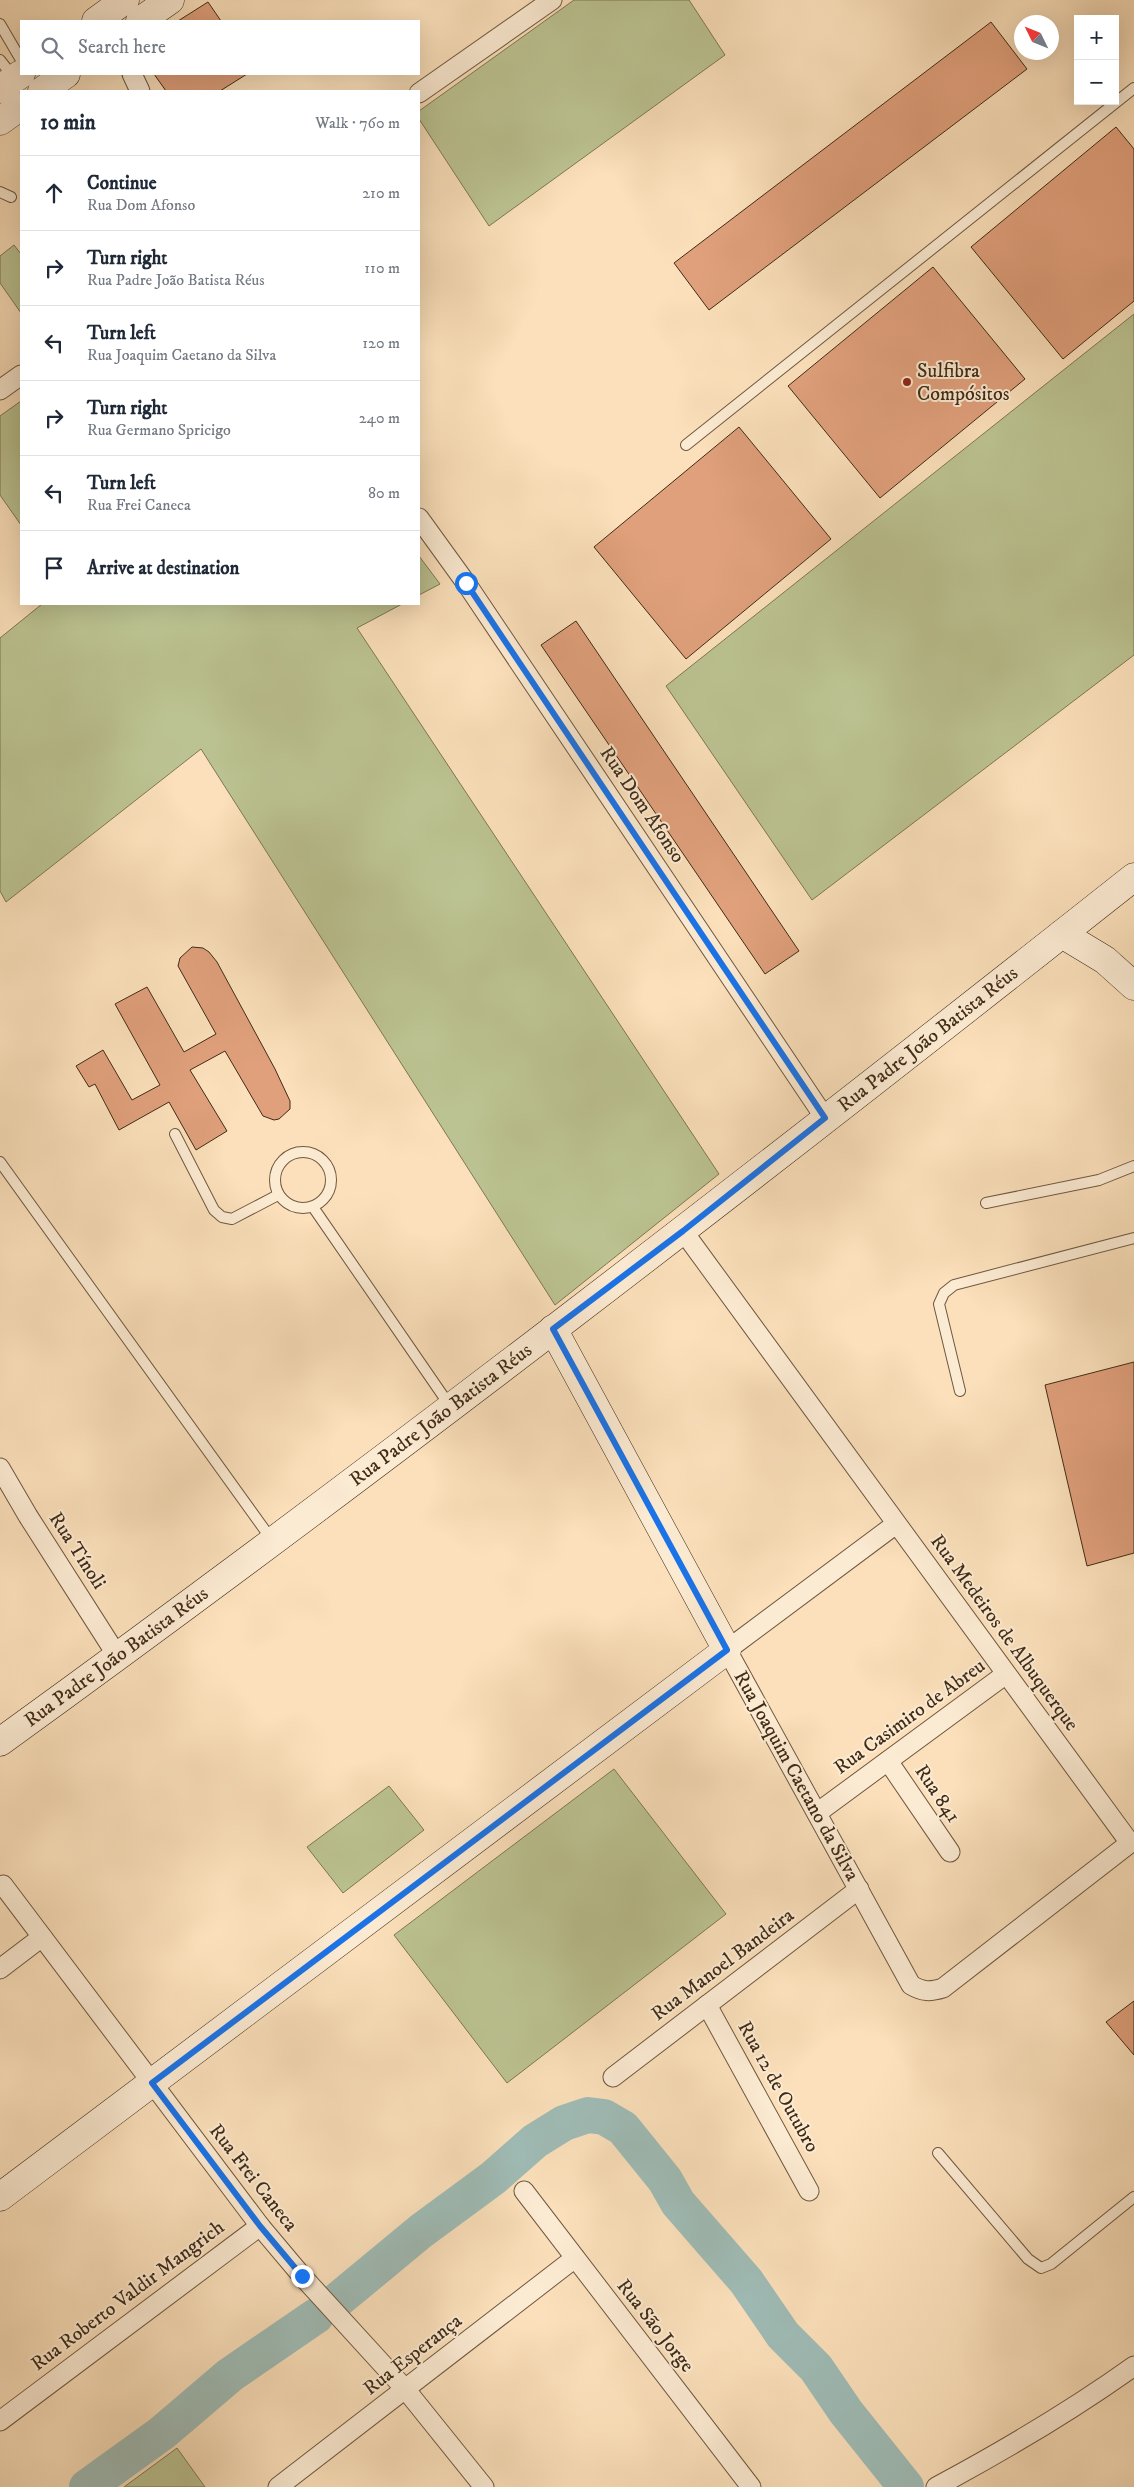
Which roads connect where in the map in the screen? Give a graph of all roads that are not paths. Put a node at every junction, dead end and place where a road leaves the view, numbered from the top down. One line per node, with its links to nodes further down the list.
1 (170, 0): 3 (main road)
2 (552, 0): 11 (street)
3 (141, 20)
4 (0, 24): 5 (lane)
5 (11, 72)
6 (65, 75): 9 (main road)
7 (132, 75): 10 (street)
8 (1134, 88): 18 (lane)
9 (44, 90)
10 (140, 90)
11 (420, 92)
12 (20, 107): 13 (main road)
13 (0, 121)
14 (0, 192): 15 (lane)
15 (11, 197)
16 (20, 376): 17 (street)
17 (0, 390)
18 (686, 445)
19 (420, 519): 23 (street, Rua Dom Afonso)
20 (1134, 877): 21 (main road, Rua Padre João Batista Réus)
21 (1062, 934): 22 (main road); 23 (main road, Rua Padre João Batista Réus)
22 (1134, 986)
23 (825, 1118): 30 (main road, Rua Padre João Batista Réus)
24 (175, 1134): 27 (lane)
25 (0, 1162): 37 (lane)
26 (1134, 1166): 28 (lane)
27 (278, 1195): 29 (lane); 29 (lane)
28 (986, 1203)
29 (313, 1207): 34 (lane)
30 (683, 1231): 32 (main road, Rua Padre João Batista Réus); 36 (street, Rua Medeiros de Albuquerque)
31 (1134, 1238): 33 (lane)
32 (553, 1329): 34 (main road, Rua Padre João Batista Réus); 38 (main road, Rua Joaquim Caetano da Silva)
33 (960, 1391)
34 (451, 1406): 37 (main road, Rua Padre João Batista Réus)
35 (0, 1468): 39 (street, Rua Tínoli)
36 (896, 1524): 38 (street); 40 (street, Rua Medeiros de Albuquerque)
37 (273, 1540): 39 (main road, Rua Padre João Batista Réus)
38 (727, 1650): 43 (street, Rua Joaquim Caetano da Silva); 53 (main road)
39 (118, 1656): 41 (main road, Rua Padre João Batista Réus)
40 (1006, 1674): 42 (street, Rua Casimiro de Abreu); 44 (street, Rua Medeiros de Albuquerque)
41 (0, 1742)
42 (888, 1761): 43 (street, Rua Casimiro de Abreu); 45 (street, Rua 841)
43 (817, 1813): 47 (street, Rua Joaquim Caetano da Silva)
44 (1132, 1846): 50 (street, Rua Medeiros de Albuquerque)
45 (950, 1852)
46 (2, 1885): 48 (street, Rua Frei Caneca)
47 (859, 1889): 50 (street, Rua Joaquim Caetano da Silva); 51 (street, Rua Manoel Bandeira)
48 (42, 1937): 49 (street); 53 (street, Rua Frei Caneca)
49 (0, 1969)
50 (911, 1985)
51 (708, 2005): 52 (street, Rua Manoel Bandeira); 56 (street, Rua 12 de Outubro)
52 (614, 2077)
53 (152, 2083): 57 (main road); 59 (street, Rua Frei Caneca)
54 (938, 2154): 58 (lane)
55 (524, 2191): 60 (street, Rua São Jorge)
56 (809, 2191)
57 (0, 2197)
58 (1134, 2197)
59 (260, 2226): 62 (street, Rua Frei Caneca); 63 (street, Rua Roberto Valdir Mangrich)
60 (575, 2258): 62 (street, Rua Esperança); 66 (street, Rua São Jorge)
61 (1134, 2366): 67 (street)
62 (406, 2390): 64 (street, Rua Esperança); 65 (street, Rua Frei Caneca)
63 (0, 2421)
64 (278, 2487)
65 (484, 2487)
66 (751, 2487)
67 (936, 2487)

